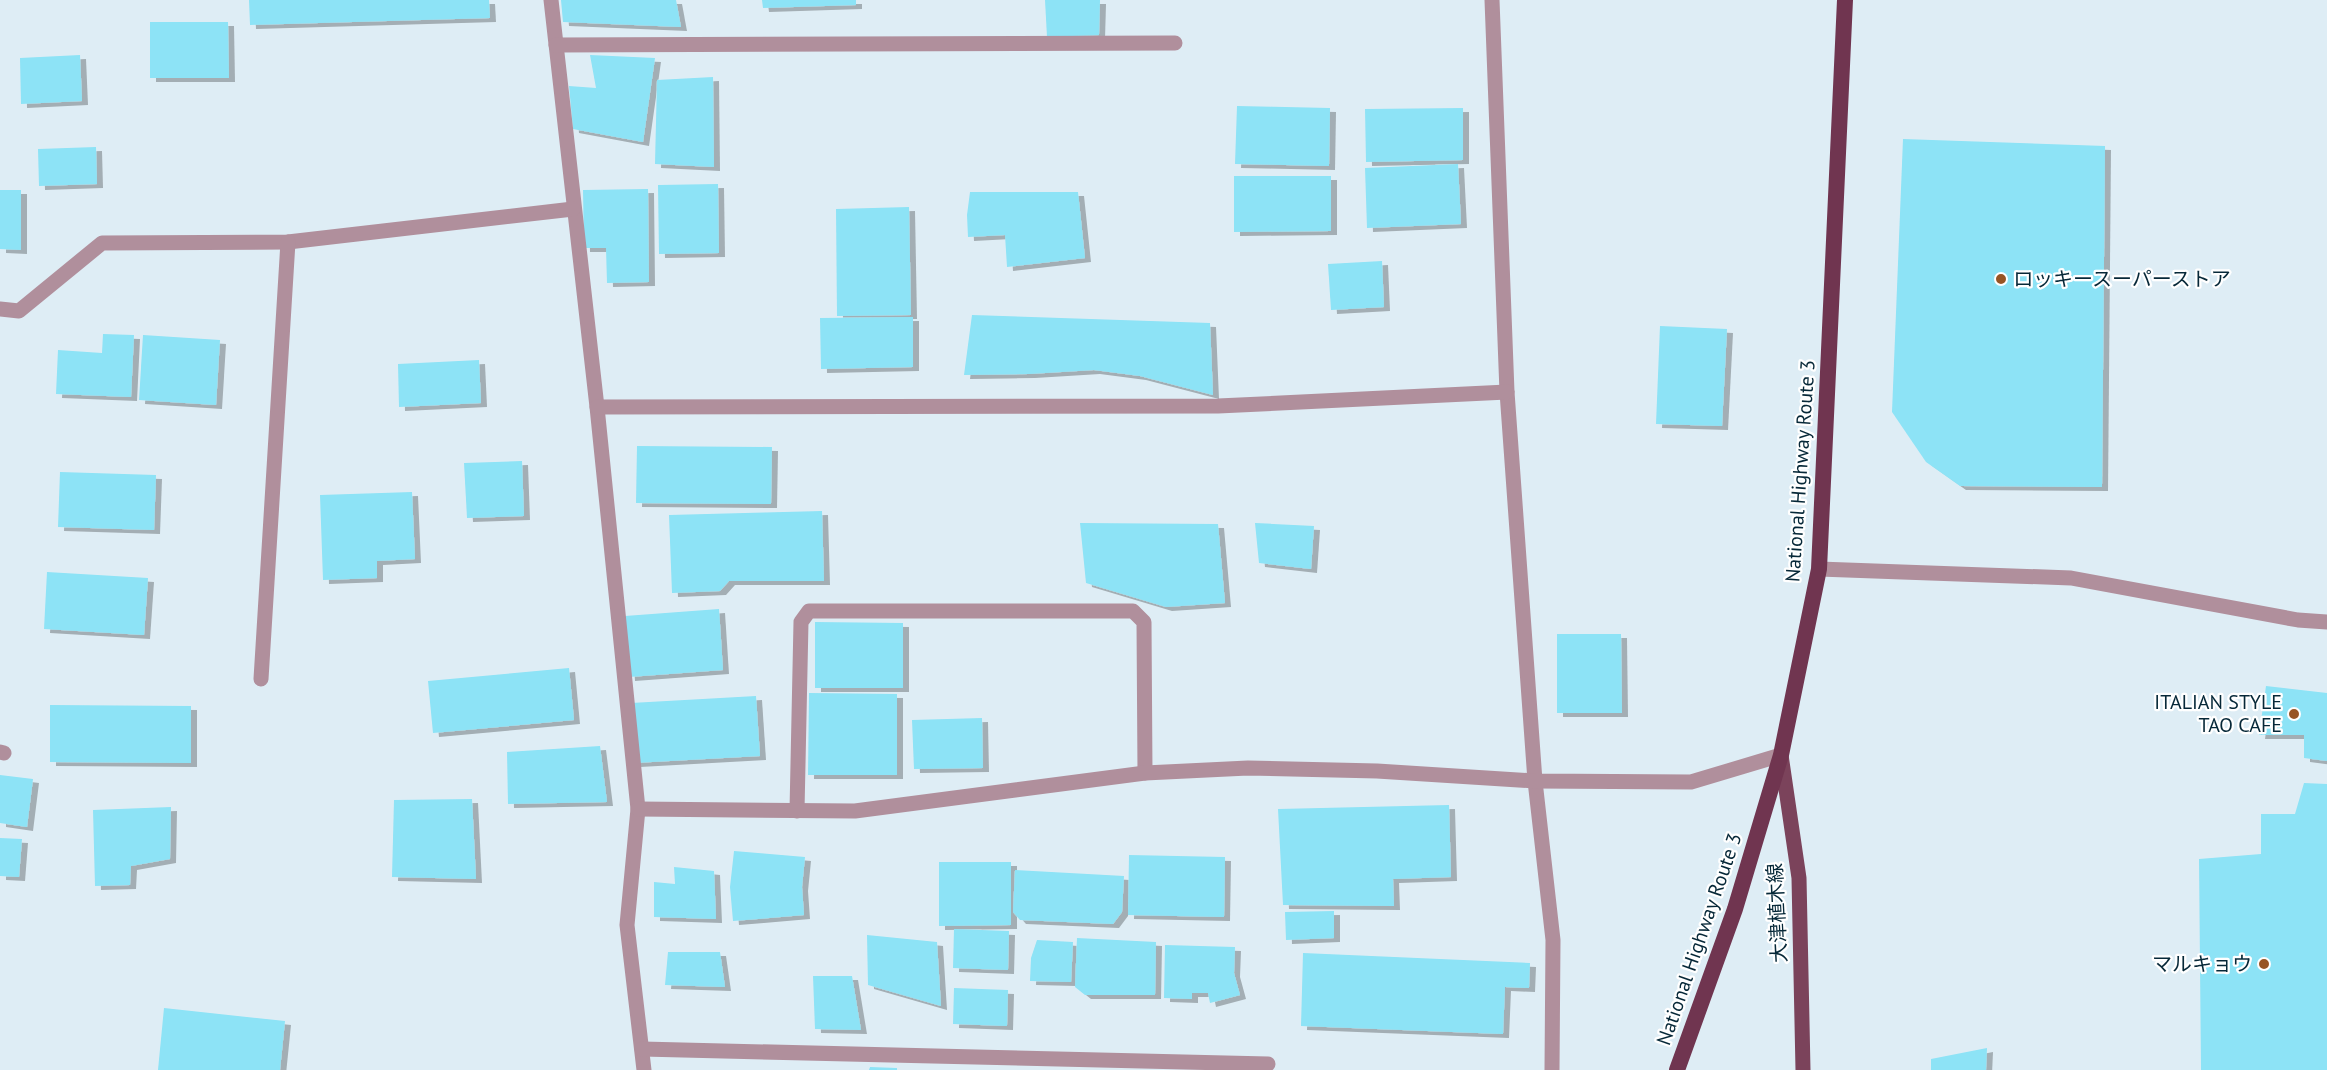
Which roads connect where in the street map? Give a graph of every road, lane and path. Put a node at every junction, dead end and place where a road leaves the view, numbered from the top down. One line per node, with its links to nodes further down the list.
1 (551, 0): 5 (street)
2 (1492, 0): 9 (street)
3 (1845, 0): 11 (highway, National Highway Route 3)
4 (1175, 43): 5 (street)
5 (556, 45): 6 (street)
6 (573, 209): 7 (street); 10 (street)
7 (288, 242): 8 (street); 13 (street)
8 (0, 309)
9 (1507, 392): 10 (street); 16 (street)
10 (597, 407): 17 (street)
11 (1819, 569): 12 (street); 14 (highway, National Highway Route 3)
12 (2327, 622)
13 (261, 679)
14 (1781, 755): 16 (street); 23 (highway, National Highway Route 3); 24 (main road, 大津植木線)
15 (1144, 773): 16 (street); 18 (street); 18 (street)
16 (1535, 781): 22 (street)
17 (638, 809): 18 (street); 19 (street)
18 (798, 811)
19 (642, 1049): 20 (street); 21 (street)
20 (1268, 1064)
21 (644, 1070)
22 (1552, 1070)
23 (1677, 1070)
24 (1803, 1070)

